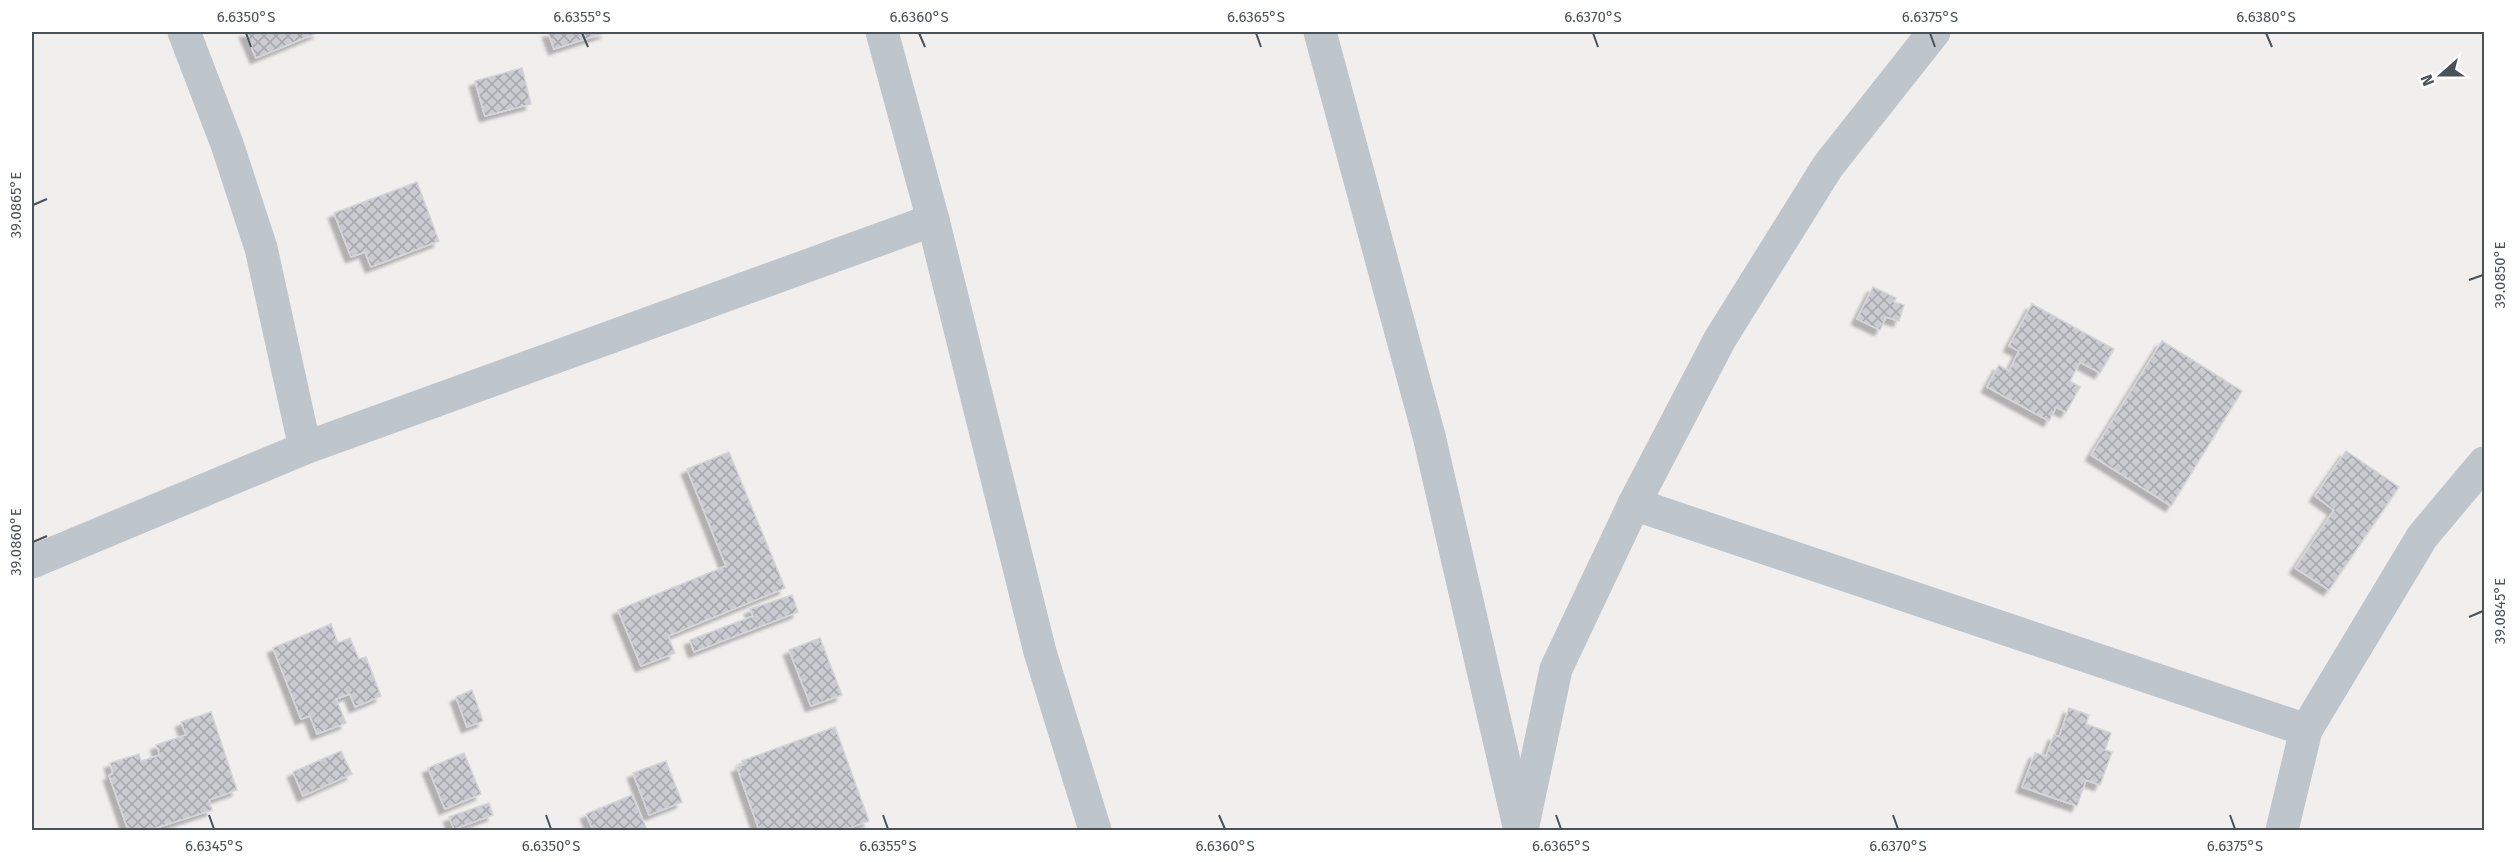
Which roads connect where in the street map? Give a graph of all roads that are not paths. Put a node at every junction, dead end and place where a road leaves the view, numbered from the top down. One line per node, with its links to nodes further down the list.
1 (184, 32): 6 (street)
2 (882, 32): 5 (street)
3 (1320, 32): 12 (street)
4 (1934, 32): 8 (street)
5 (933, 220): 6 (street); 11 (street)
6 (305, 448): 9 (street)
7 (2484, 463): 10 (street)
8 (1634, 504): 10 (street); 12 (street)
9 (32, 562)
10 (2306, 730): 13 (street)
11 (1095, 831)
12 (1521, 831)
13 (2282, 831)

